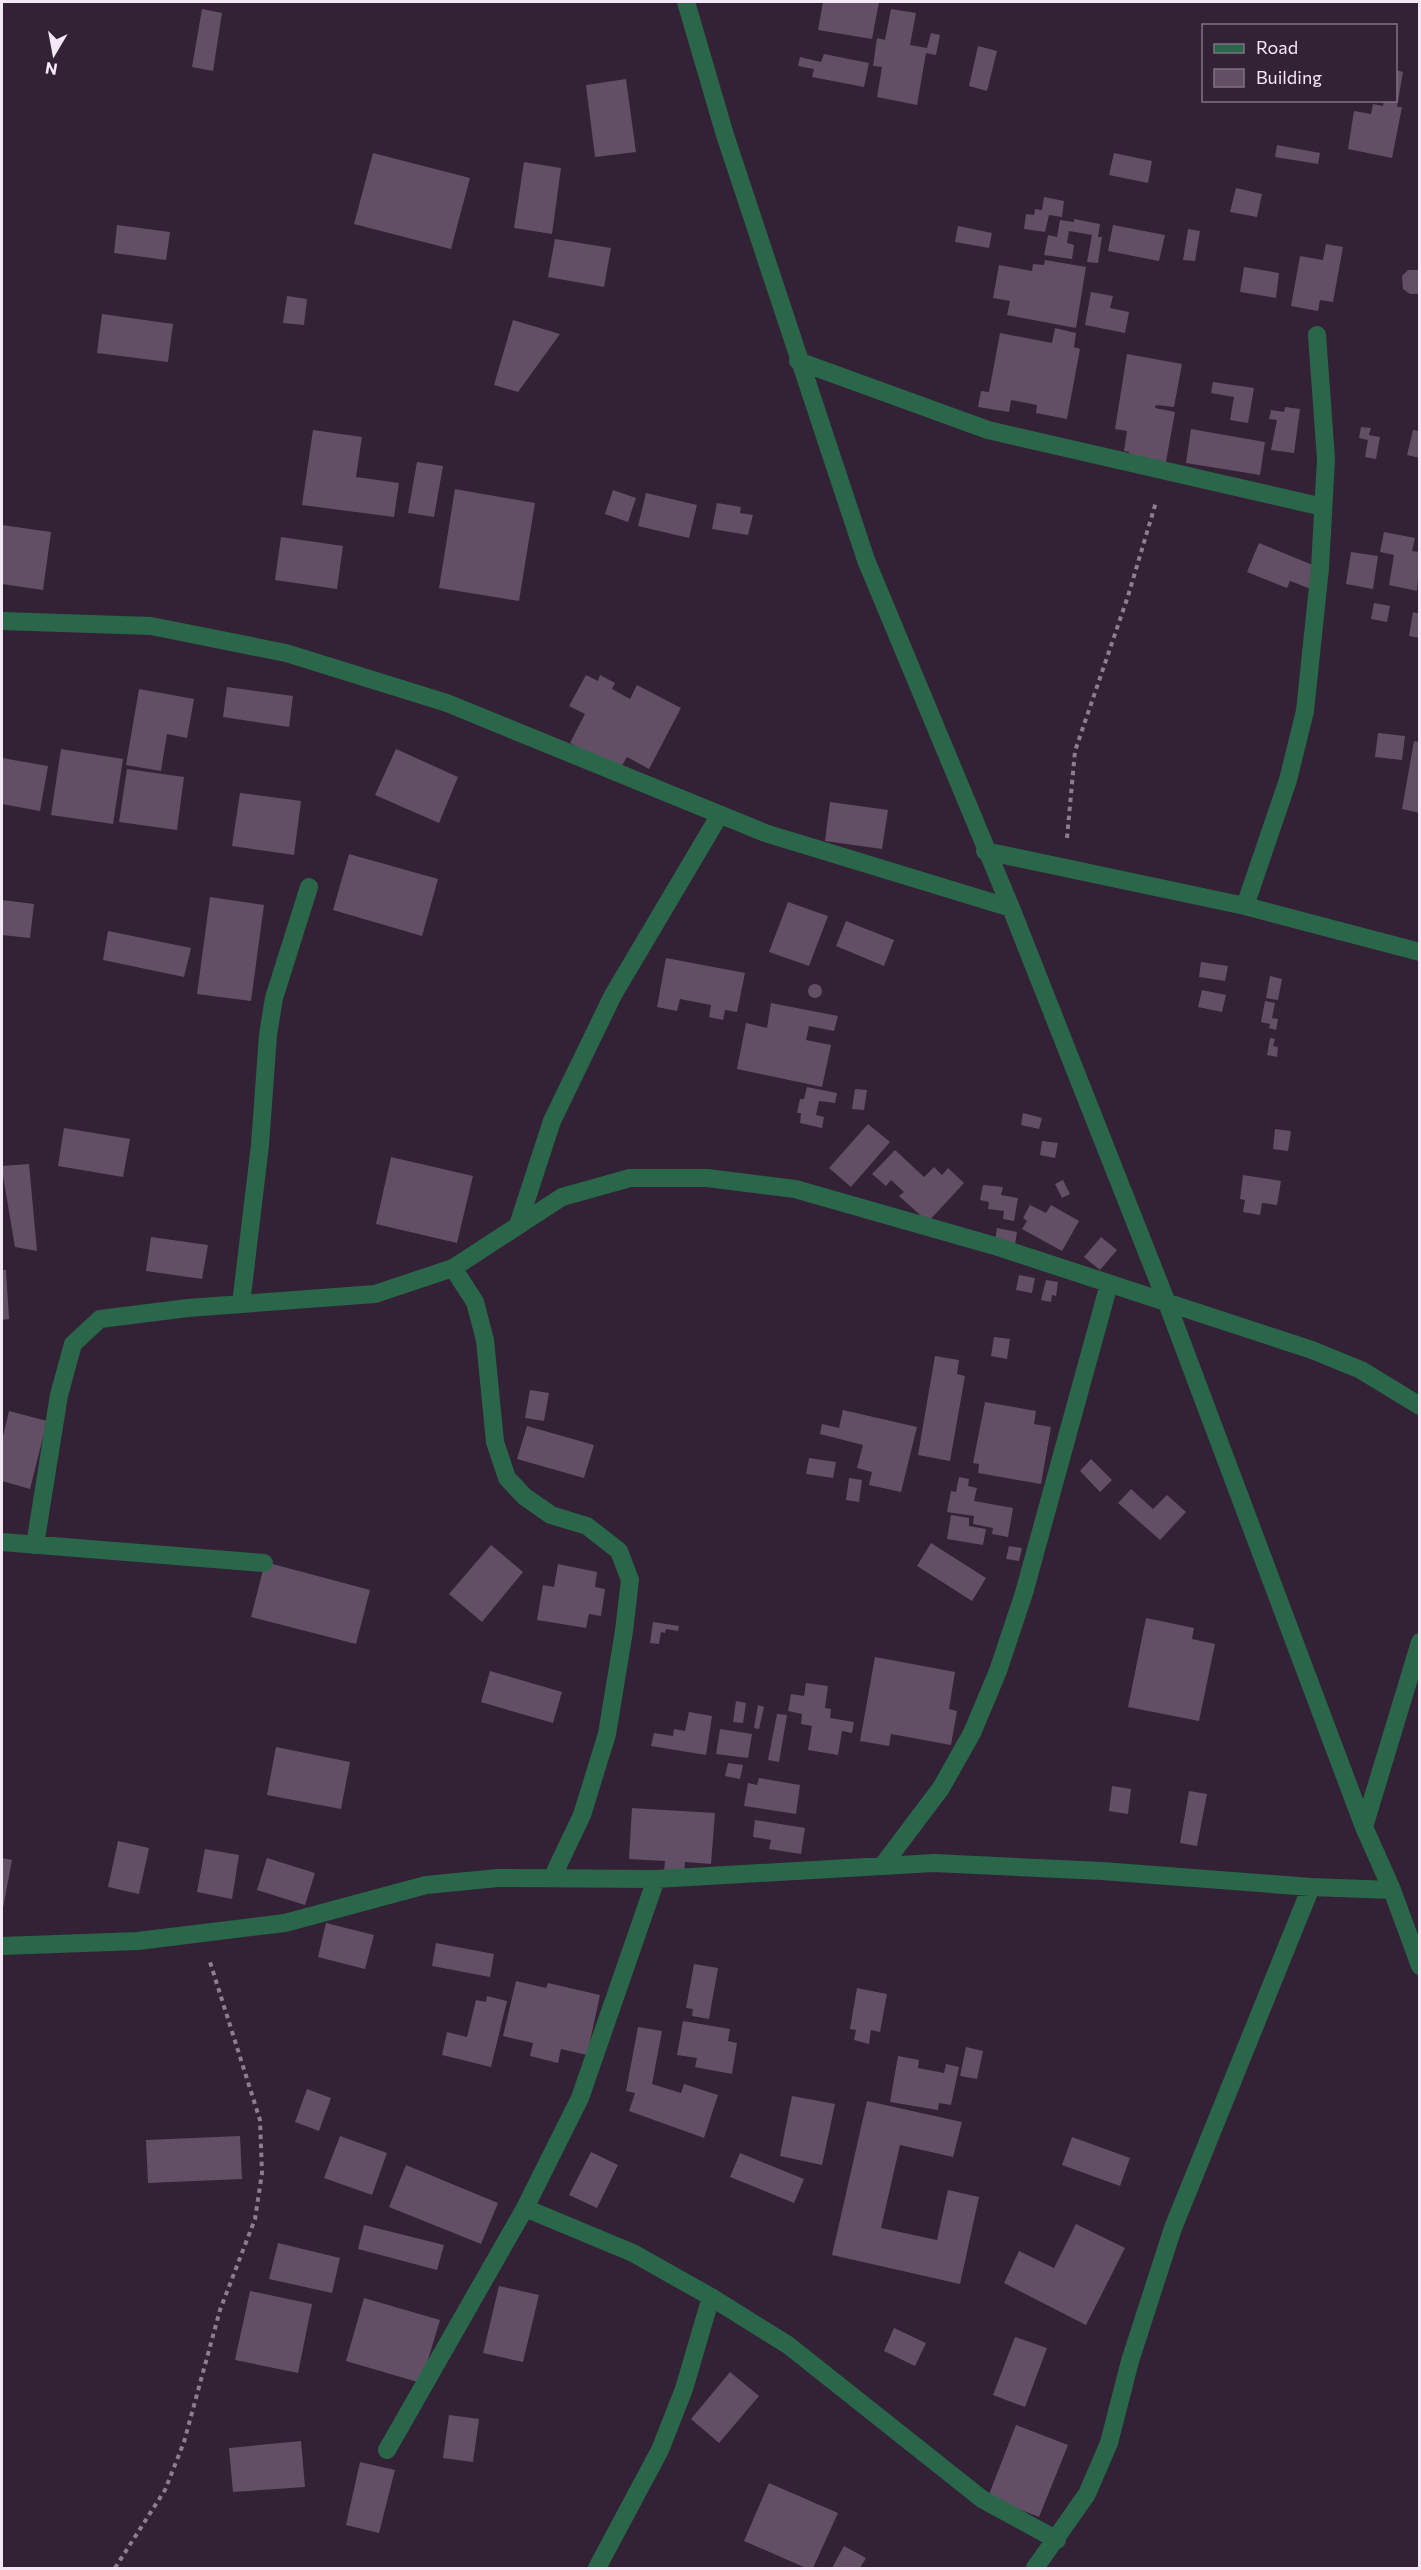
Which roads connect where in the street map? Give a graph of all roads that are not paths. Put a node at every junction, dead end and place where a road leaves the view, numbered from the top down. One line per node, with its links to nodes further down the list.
1 (686, 2): 3 (street)
2 (1317, 335): 4 (street)
3 (798, 360): 4 (street); 7 (street)
4 (1323, 507): 9 (street)
5 (2, 621): 6 (street)
6 (719, 816): 10 (street); 12 (street)
7 (985, 851): 9 (street); 10 (street)
8 (309, 887): 16 (street)
9 (1245, 906): 11 (street)
10 (1011, 908): 15 (street)
11 (1419, 952)
12 (519, 1222): 13 (street); 14 (street)
13 (453, 1268): 16 (street); 24 (street)
14 (1109, 1284): 15 (street); 23 (street)
15 (1167, 1303): 17 (street); 22 (street)
16 (241, 1305): 19 (street)
17 (1419, 1406)
18 (2, 1542): 19 (street)
19 (35, 1545): 20 (street)
20 (264, 1563)
21 (1419, 1642): 22 (street)
22 (1364, 1827): 27 (street)
23 (883, 1865): 25 (street); 26 (street)
24 (552, 1878): 25 (street); 28 (street)
25 (656, 1879): 30 (street)
26 (1311, 1887): 27 (street); 33 (street)
27 (1392, 1890): 29 (street)
28 (2, 1946)
29 (1419, 1966)
30 (525, 2208): 31 (street); 32 (street)
31 (711, 2297): 33 (street); 34 (street)
32 (387, 2450)
33 (1057, 2540): 35 (street)
34 (597, 2568)
35 (1035, 2568)

